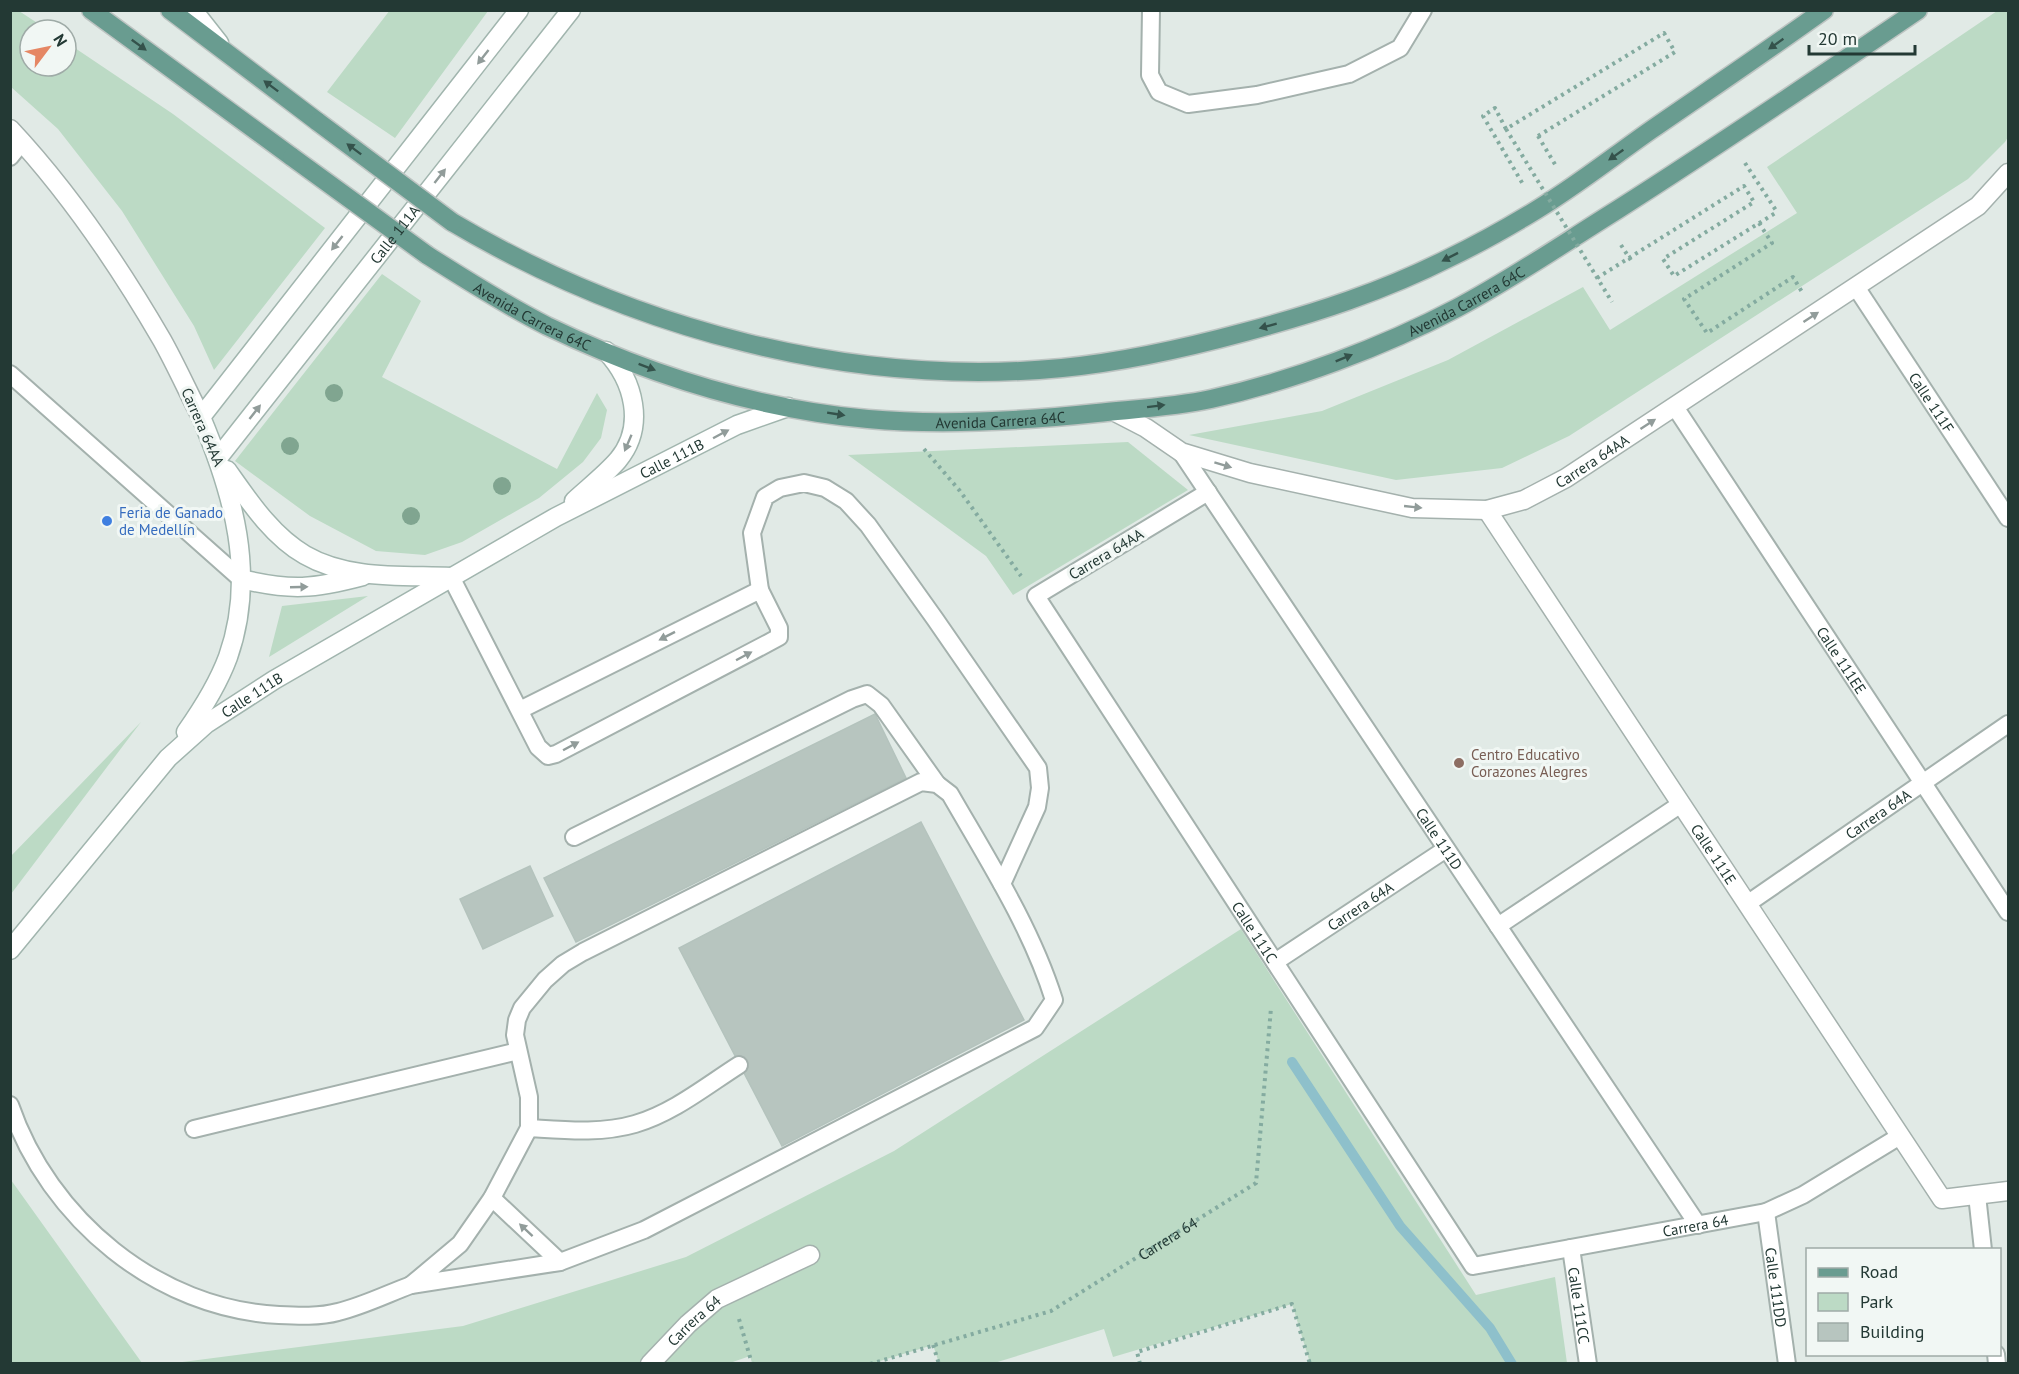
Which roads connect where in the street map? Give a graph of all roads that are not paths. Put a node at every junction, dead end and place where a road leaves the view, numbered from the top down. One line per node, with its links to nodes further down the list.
1 (92, 10): 15 (main road, Avenida Carrera 64C, one-way to 15, bridge)
2 (170, 10): 10 (main road)
3 (193, 10): 10 (street)
4 (519, 10): 20 (street, one-way to 20)
5 (571, 10): 22 (street, Calle 111A, one-way to 5)
6 (1151, 10): 7 (lane)
7 (1424, 10)
8 (1824, 10): 10 (main road, one-way to 10, bridge)
9 (1918, 10): 19 (main road, Avenida Carrera 64C, one-way to 9)
10 (226, 52)
11 (16, 136): 12 (lane); 20 (street, Carrera 64AA)
12 (10, 157)
13 (2008, 173): 14 (street, Carrera 64AA)
14 (1856, 287): 17 (street, Carrera 64AA, one-way to 14); 26 (lane, Calle 111F)
15 (606, 351): 18 (main road, Avenida Carrera 64C, one-way to 18); 25 (street, Calle 111B, one-way to 25)
16 (10, 374): 29 (lane)
17 (1674, 406): 24 (street, Carrera 64AA, one-way to 17); 35 (lane, Calle 111EE)
18 (788, 407): 19 (main road, Avenida Carrera 64C, one-way to 19); 25 (street, Calle 111B, one-way to 18)
19 (1115, 412): 21 (street, Carrera 64AA)
20 (201, 417): 22 (street, Carrera 64AA)
21 (1181, 452): 23 (lane, Calle 111D); 24 (street, Carrera 64AA, one-way to 24)
22 (218, 458): 27 (street); 29 (street, Carrera 64AA)
23 (1208, 492): 31 (lane, Carrera 64AA); 39 (lane, Calle 111D)
24 (1487, 510): 37 (street, Calle 111E)
25 (556, 517): 28 (street, Calle 111B)
26 (2008, 518)
27 (370, 574): 28 (street); 29 (street, one-way to 27)
28 (451, 578): 32 (lane); 34 (street, Calle 111B)
29 (241, 579): 34 (street, Carrera 64AA)
30 (760, 590): 32 (lane, one-way to 32); 32 (lane, one-way to 30); 40 (lane)
31 (1036, 596): 45 (lane, Calle 111C)
32 (520, 710)
33 (2008, 724): 35 (lane, Carrera 64A)
34 (168, 758): 44 (street, Calle 111B)
35 (1923, 782): 41 (lane, Carrera 64A); 42 (lane, Calle 111EE)
36 (937, 784): 38 (lane); 40 (lane); 46 (lane)
37 (1681, 804): 41 (street, Calle 111E); 43 (lane)
38 (574, 837)
39 (1446, 849): 43 (lane, Calle 111D); 45 (lane, Carrera 64A)
40 (1002, 884): 60 (lane)
41 (1747, 904): 51 (street, Calle 111E)
42 (2008, 912)
43 (1498, 926): 56 (lane, Calle 111D)
44 (10, 950)
45 (1275, 962): 61 (lane, Calle 111C)
46 (518, 1051): 49 (lane); 50 (lane)
47 (739, 1065): 49 (lane)
48 (10, 1106): 62 (lane)
49 (529, 1128): 54 (lane)
50 (194, 1129)
51 (1900, 1136): 53 (street, Calle 111E); 55 (lane, Carrera 64)
52 (2008, 1191): 53 (street)
53 (1977, 1195): 58 (lane)
54 (492, 1198): 60 (lane, one-way to 54); 62 (lane)
55 (1767, 1212): 56 (lane, Carrera 64); 65 (lane, Calle 111DD)
56 (1698, 1225): 57 (lane, Carrera 64)
57 (1571, 1248): 61 (lane, Carrera 64); 64 (lane, Calle 111CC)
58 (1983, 1248)
59 (810, 1255): 63 (street, Carrera 64)
60 (560, 1262): 62 (lane)
61 (1473, 1266)
62 (411, 1285)
63 (650, 1364)
64 (1588, 1364)
65 (1787, 1364)

